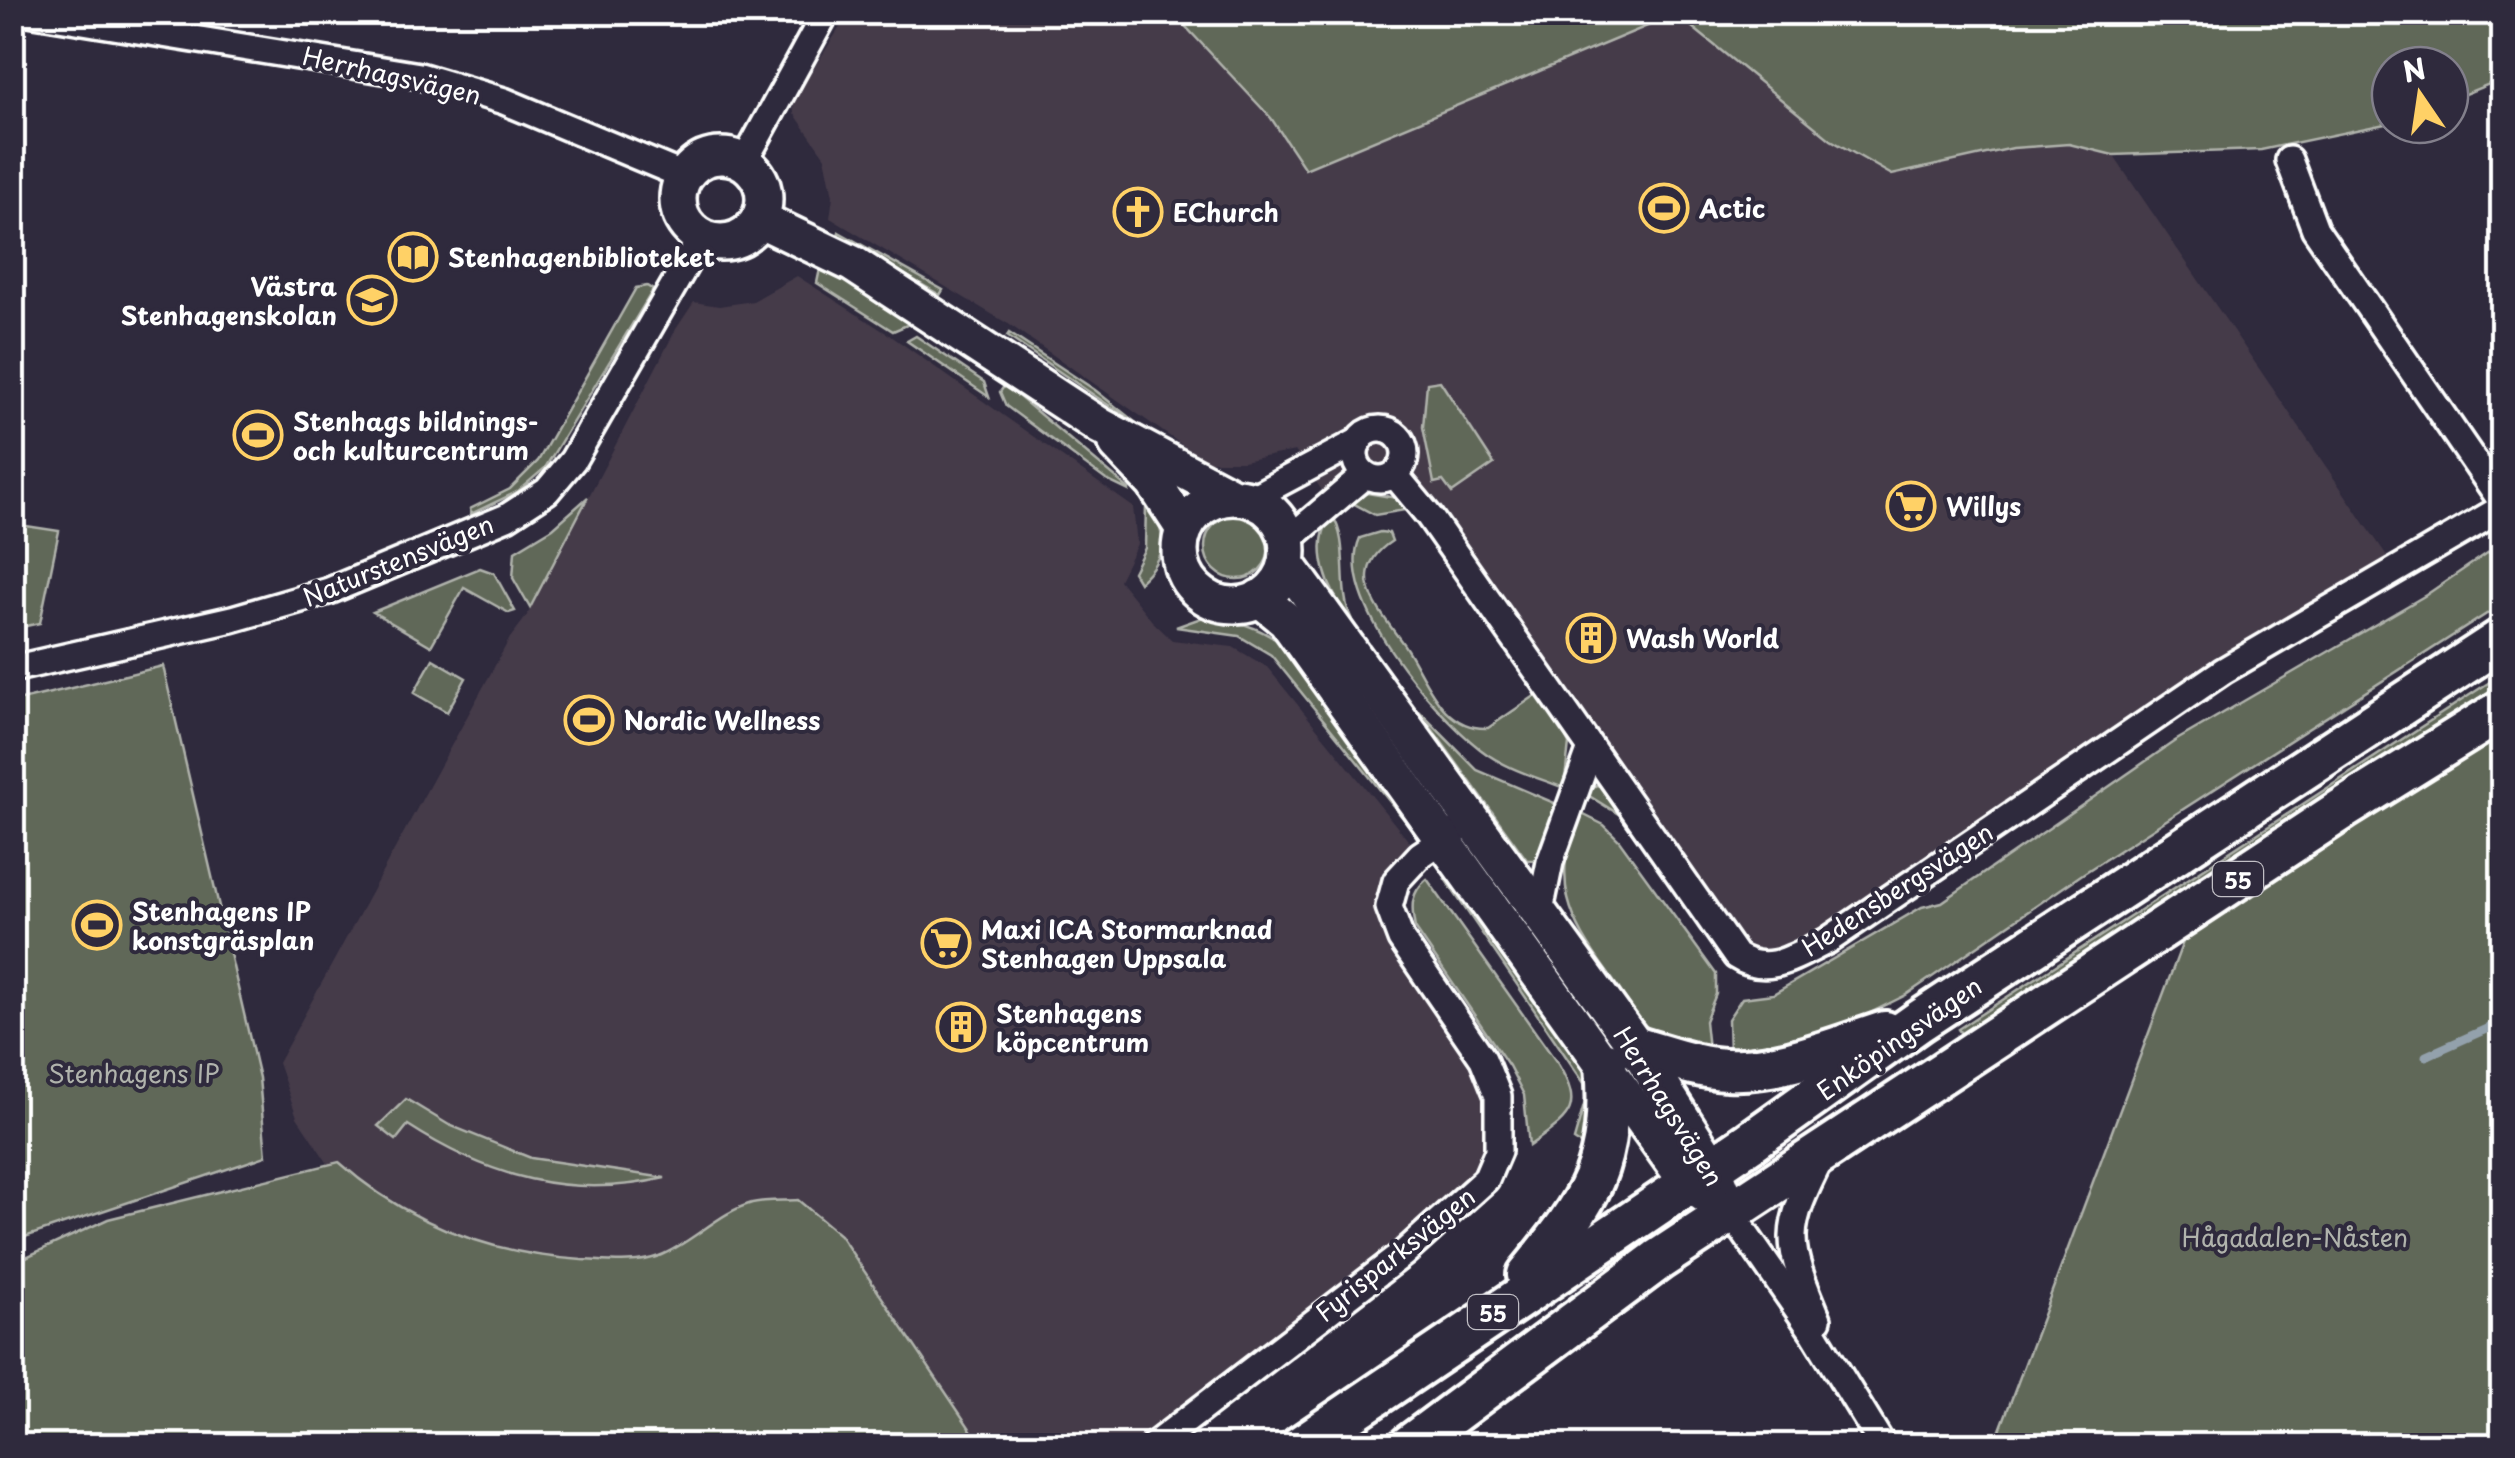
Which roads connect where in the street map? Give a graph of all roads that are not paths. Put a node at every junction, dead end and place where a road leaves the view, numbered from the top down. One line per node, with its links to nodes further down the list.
1 (28, 12): 5 (street, Herrhagsvägen)
2 (826, 12): 4 (street)
3 (2289, 160): 13 (street)
4 (744, 162): 5 (street); 6 (street)
5 (684, 176): 7 (street)
6 (760, 219): 7 (street); 8 (street)
7 (702, 238): 18 (street, Naturstensvägen)
8 (1100, 426): 12 (street); 14 (street)
9 (1359, 440): 10 (street); 11 (street); 12 (street)
10 (1366, 474): 11 (street); 15 (street)
11 (1395, 475): 20 (street, Hedensbergsvägen)
12 (1241, 498): 14 (street); 15 (street)
13 (2502, 505): 20 (street, Hedensbergsvägen)
14 (1184, 530): 16 (street)
15 (1288, 552): 16 (street); 21 (street, Herrhagsvägen)
16 (1260, 598): 21 (street, Herrhagsvägen)
17 (2502, 640): 23 (main road, Enköpingsvägen / 55)
18 (12, 669)
19 (2502, 710): 25 (main road, 55)
20 (1590, 751): 22 (street)
21 (1460, 829): 22 (street, Herrhagsvägen); 24 (street, Herrhagsvägen); 30 (street, Fyrisparksvägen)
22 (1540, 911): 24 (street, Herrhagsvägen)
23 (1918, 1022): 24 (main road); 26 (main road, Enköpingsvägen / 55)
24 (1621, 1056): 26 (street, Herrhagsvägen); 28 (main road)
25 (1823, 1154): 27 (main road, 55); 29 (street)
26 (1700, 1175): 27 (street, Herrhagsvägen); 28 (main road, Enköpingsvägen / 55)
27 (1731, 1213): 29 (street); 32 (main road, 55)
28 (1503, 1305): 31 (main road, Enköpingsvägen / 55)
29 (1841, 1374): 33 (street)
30 (1153, 1446)
31 (1301, 1446)
32 (1409, 1446)
33 (1883, 1446)

